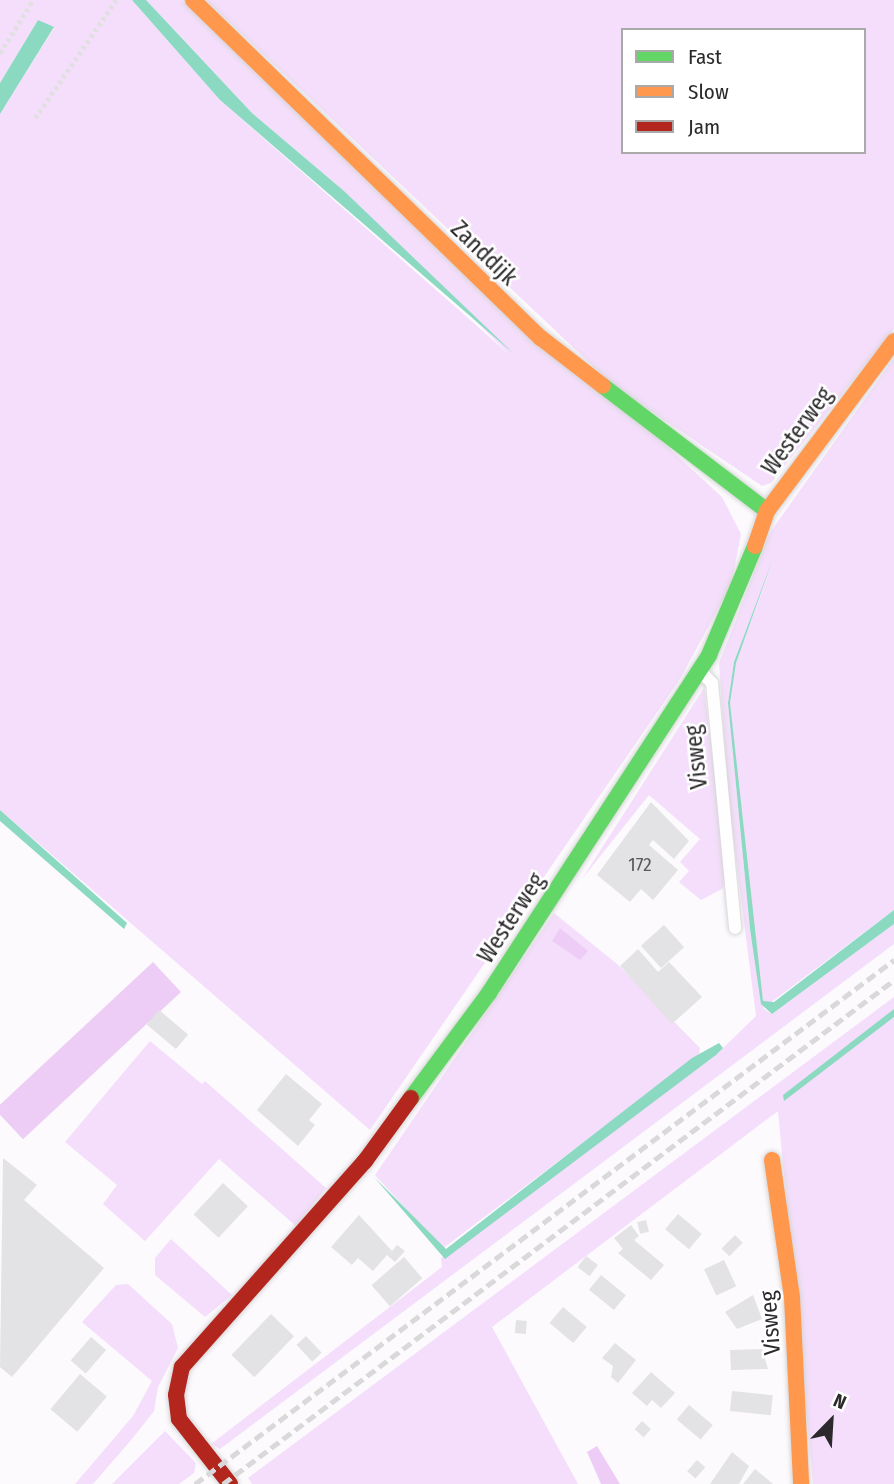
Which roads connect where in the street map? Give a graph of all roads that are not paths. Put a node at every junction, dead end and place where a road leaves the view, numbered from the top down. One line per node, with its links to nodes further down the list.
1 (193, 0): 3 (street, Zanddijk)
2 (894, 341): 3 (street, Westerweg)
3 (767, 511): 4 (street, Westerweg)
4 (699, 671): 5 (lane, Visweg); 7 (street, Westerweg)
5 (736, 928)
6 (772, 1160): 8 (street, Visweg)
7 (230, 1484)
8 (801, 1484)

